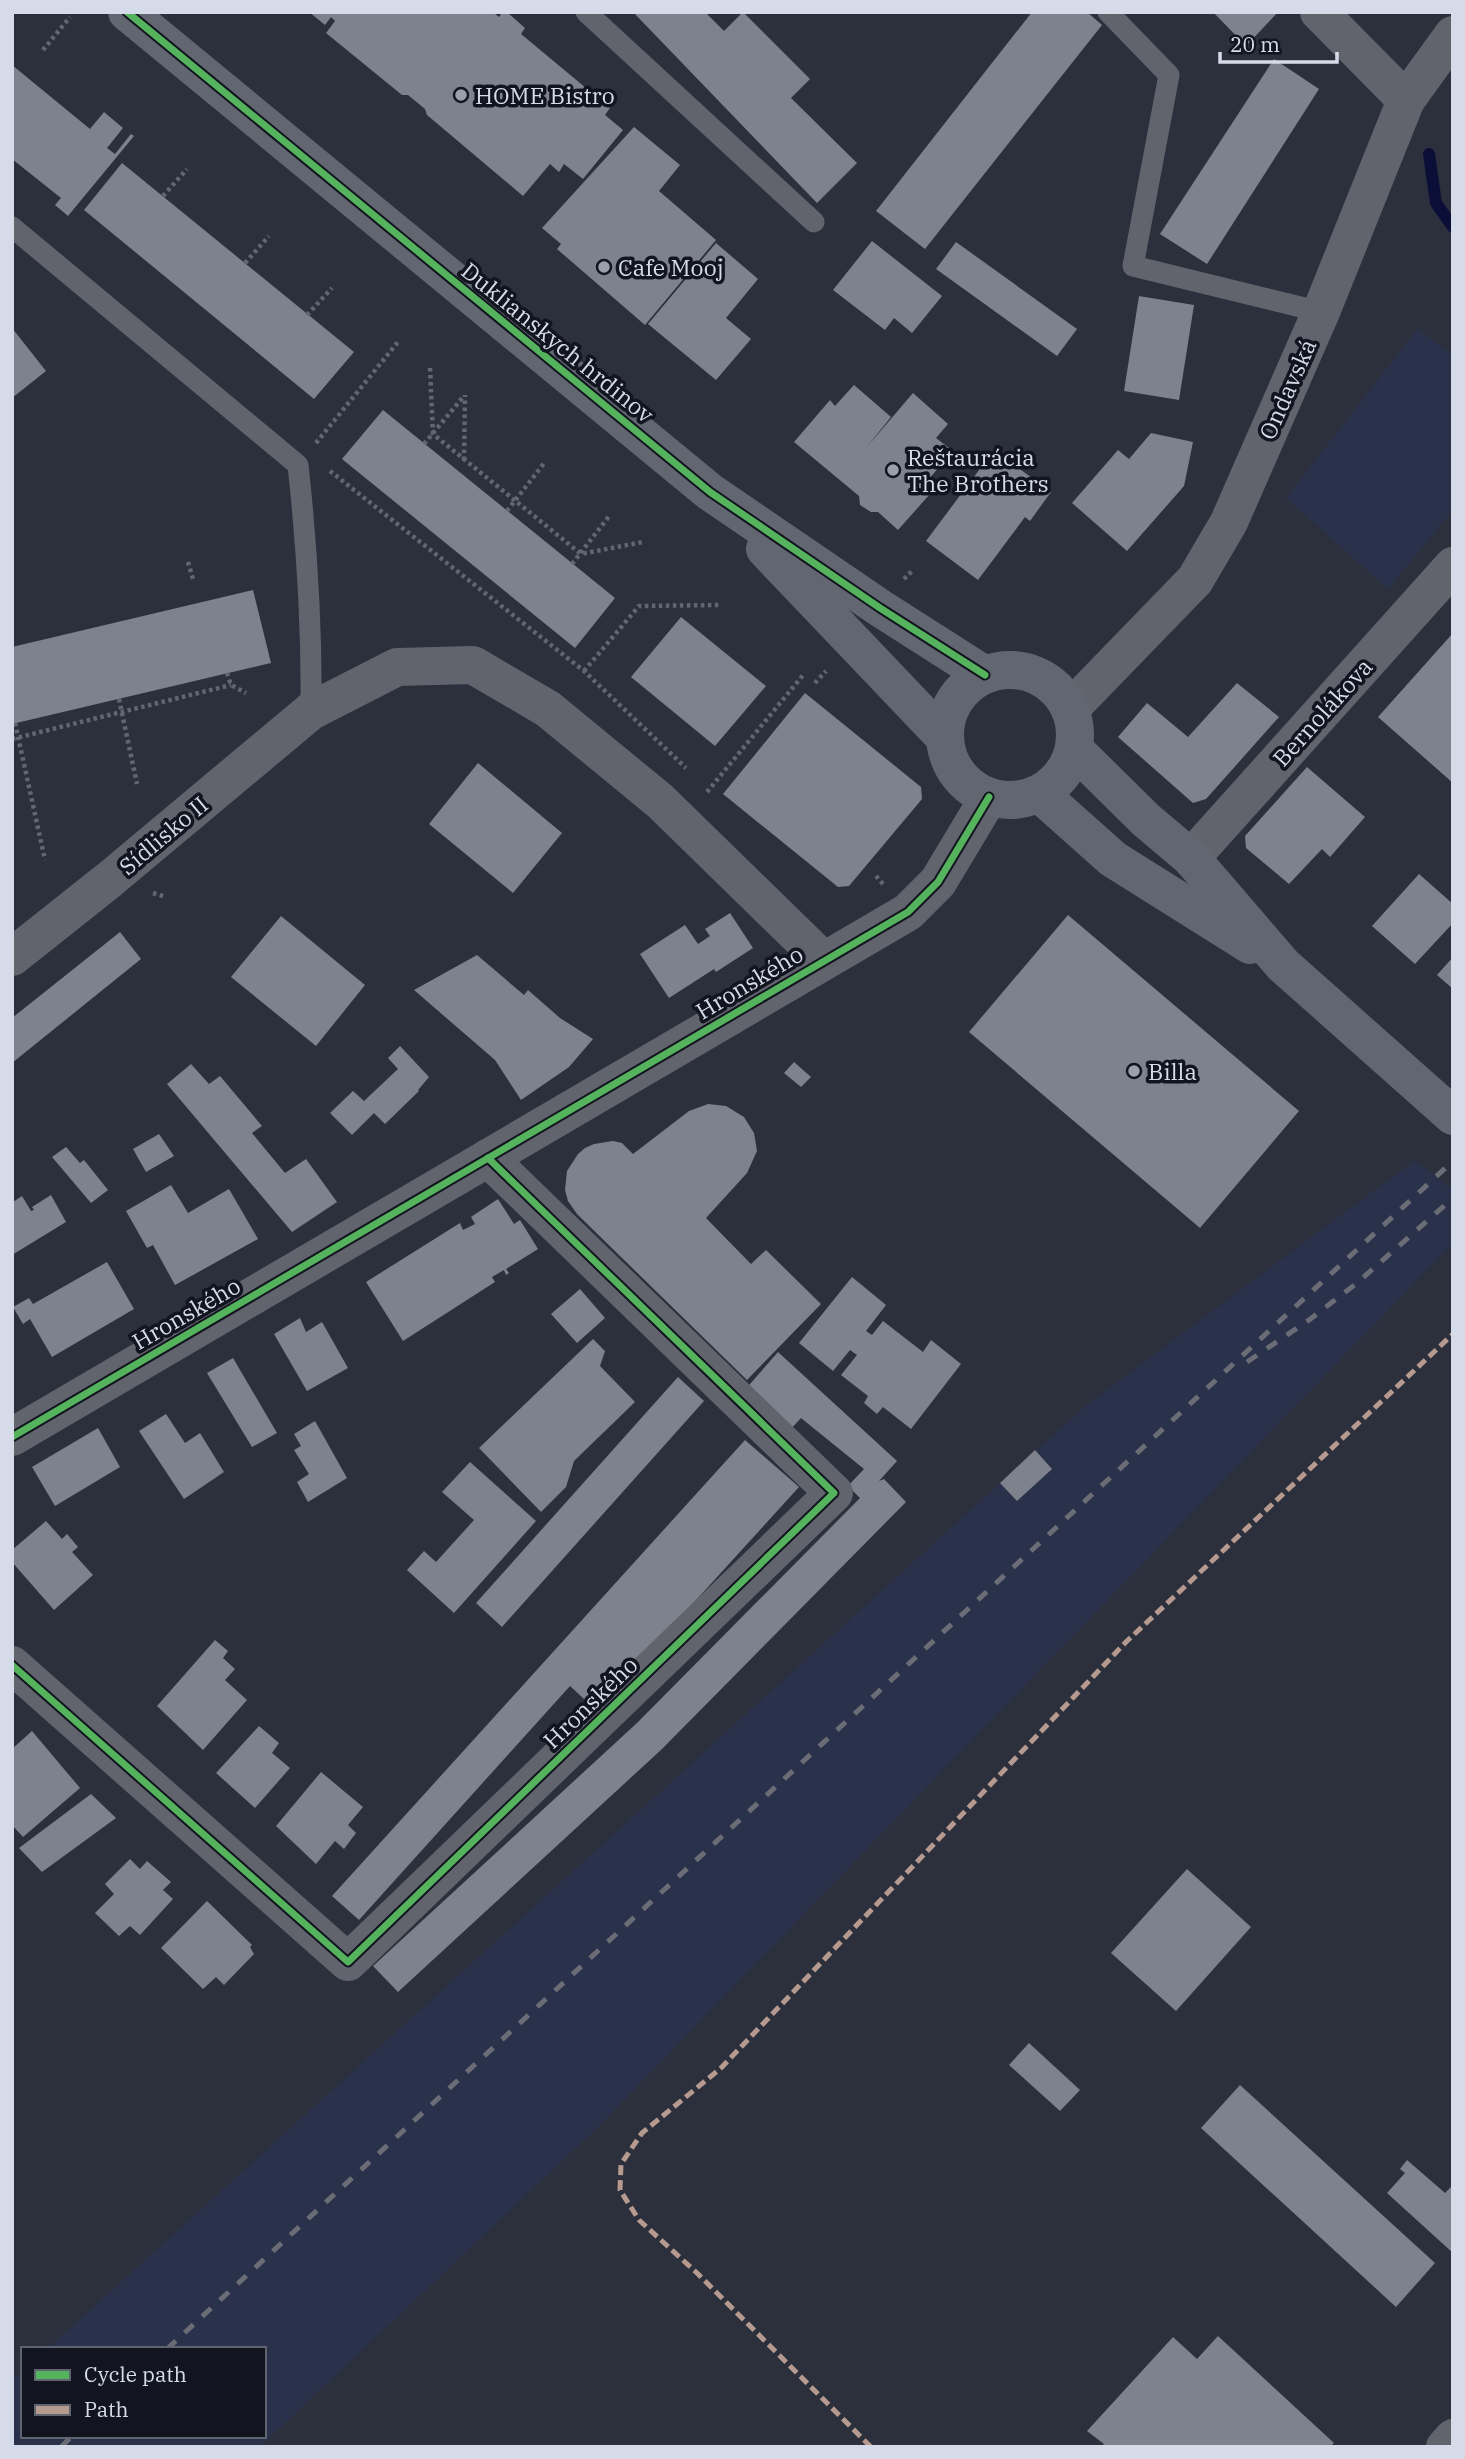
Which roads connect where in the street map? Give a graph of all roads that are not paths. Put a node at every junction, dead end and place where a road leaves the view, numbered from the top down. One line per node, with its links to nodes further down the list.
1 (127, 12): 10 (street, Duklianskych hrdinov)
2 (586, 12): 7 (lane)
3 (1108, 12): 9 (lane)
4 (1319, 12): 6 (street)
5 (1453, 35): 6 (street, Ondavská)
6 (1406, 100): 9 (street, Ondavská)
7 (814, 222)
8 (12, 227): 14 (lane)
9 (1321, 312): 13 (street, Ondavská)
10 (710, 492): 12 (street, Duklianskych hrdinov); 15 (street, Duklianskych hrdinov)
11 (1453, 566): 19 (street, Bernolákova)
12 (985, 675): 13 (street); 15 (street)
13 (1070, 709): 16 (street)
14 (311, 711): 20 (street, Sídlisko II); 21 (street)
15 (945, 738): 18 (street)
16 (1074, 749): 17 (street); 19 (street)
17 (1040, 794): 18 (street); 22 (street)
18 (989, 797): 21 (street, Hronského)
19 (1191, 858): 22 (street)
20 (12, 957)
21 (823, 960): 24 (street, Hronského)
22 (1283, 965): 23 (street)
23 (1453, 1116)
24 (488, 1158): 25 (street, Hronského); 26 (street, Hronského)
25 (12, 1437)
26 (12, 1665)
27 (1453, 2438): 28 (street)
28 (1445, 2447)

